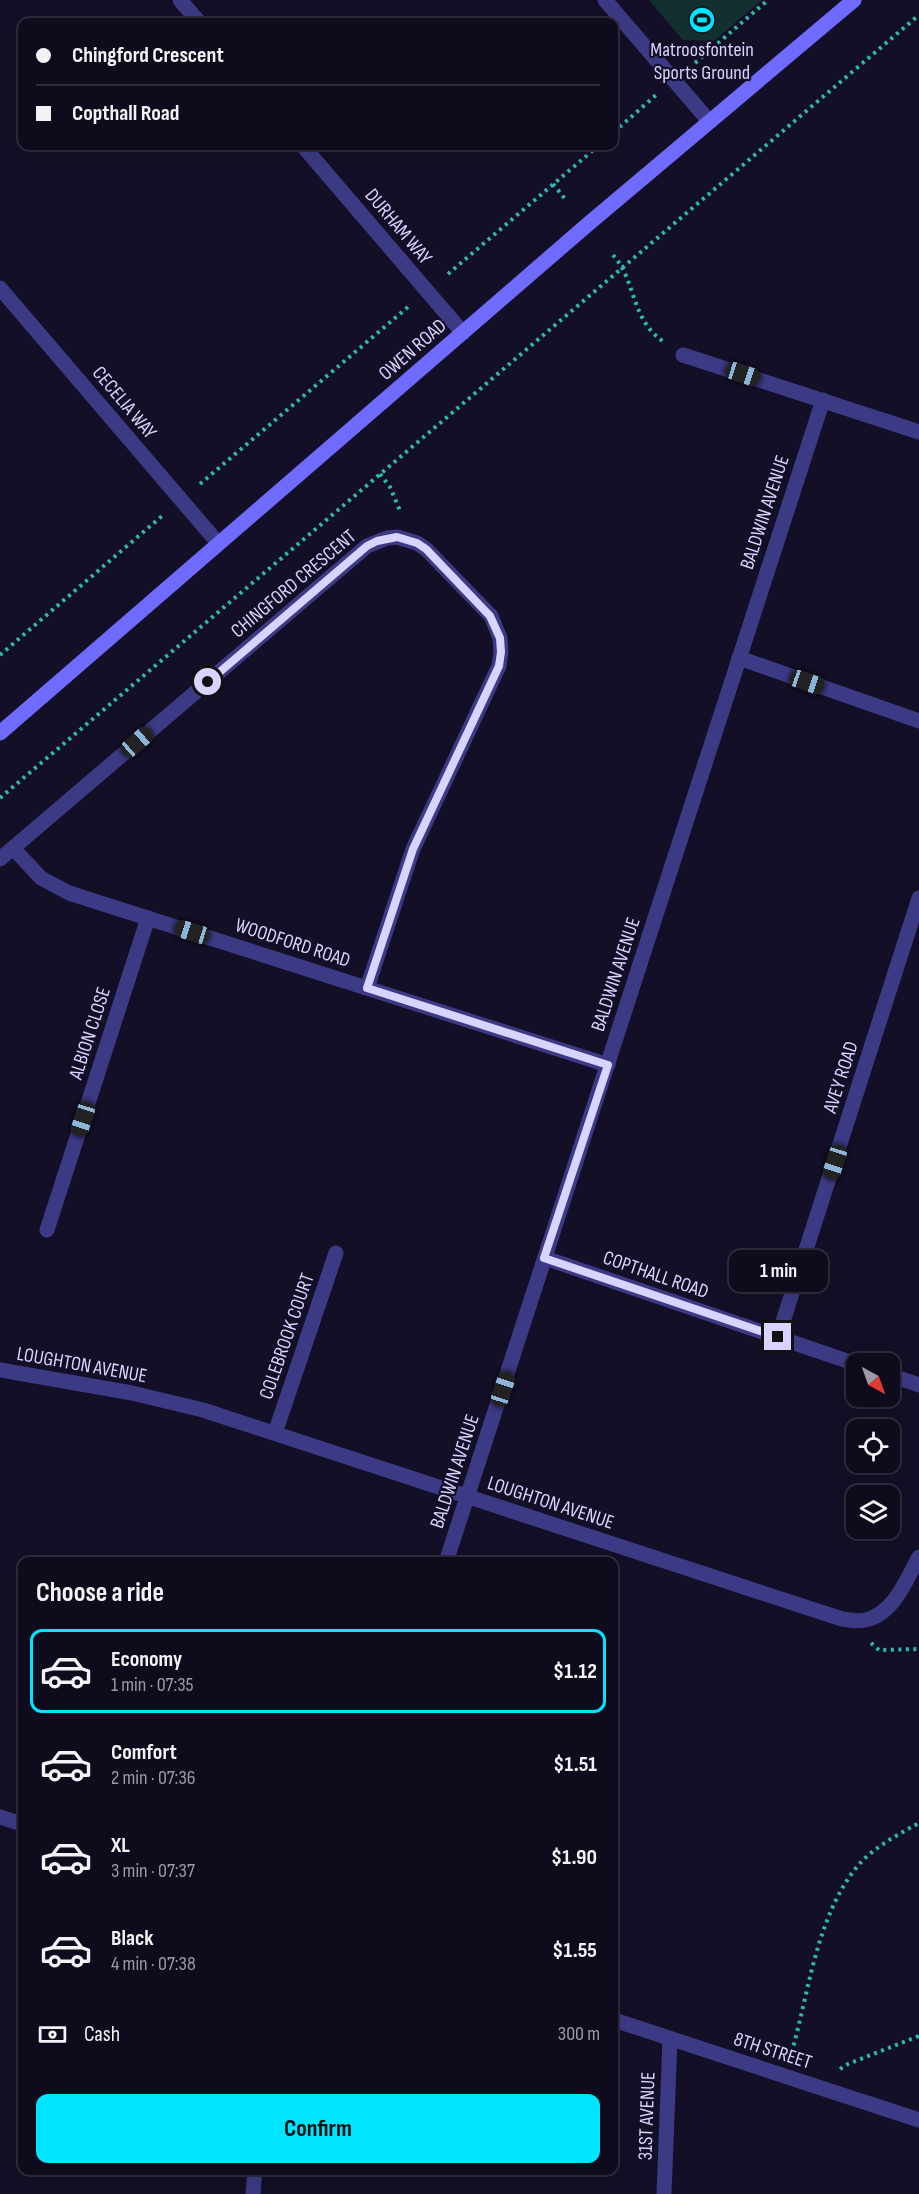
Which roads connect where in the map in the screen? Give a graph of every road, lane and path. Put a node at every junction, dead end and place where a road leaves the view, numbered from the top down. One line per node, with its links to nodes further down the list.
1 (180, 0): 6 (street)
2 (605, 0): 9 (street)
3 (768, 0): 7 (path)
4 (854, 0): 9 (street, OWEN ROAD)
5 (919, 15): 16 (path)
6 (196, 18)
7 (695, 63)
8 (657, 94): 10 (path)
9 (709, 121): 20 (street, OWEN ROAD)
10 (618, 128)
11 (306, 150): 20 (street, DURHAM WAY)
12 (593, 150): 13 (path)
13 (553, 184): 14 (path); 17 (path)
14 (566, 200)
15 (613, 255): 16 (path)
16 (623, 266): 21 (path); 24 (path)
17 (448, 274)
18 (0, 288): 28 (street, CECELIA WAY)
19 (408, 307): 25 (path)
20 (463, 333): 28 (street, OWEN ROAD)
21 (683, 355): 22 (street)
22 (823, 400): 23 (street); 30 (street, BALDWIN AVENUE)
23 (919, 432)
24 (380, 474): 27 (path); 33 (path)
25 (200, 484)
26 (162, 516): 29 (path)
27 (397, 537): 34 (street, CHINGFORD CRESCENT); 38 (street)
28 (218, 543): 32 (street, OWEN ROAD)
29 (0, 655)
30 (739, 658): 31 (street); 39 (street, BALDWIN AVENUE)
31 (919, 722)
32 (0, 733)
33 (0, 798)
34 (13, 848): 35 (street); 37 (street, WOODFORD ROAD)
35 (0, 859)
36 (919, 898): 43 (street, AVEY ROAD)
37 (148, 918): 38 (street, WOODFORD ROAD); 40 (street, ALBION CLOSE)
38 (367, 988): 39 (street, WOODFORD ROAD)
39 (608, 1065): 42 (street, BALDWIN AVENUE)
40 (47, 1230)
41 (336, 1253): 48 (street, COLEBROOK COURT)
42 (544, 1258): 43 (street, COPTHALL ROAD); 49 (street, BALDWIN AVENUE)
43 (778, 1337): 44 (street, COPTHALL ROAD)
44 (846, 1361)
45 (0, 1370): 48 (street, LOUGHTON AVENUE)
46 (900, 1378): 47 (street)
47 (919, 1385)
48 (275, 1433): 49 (street, LOUGHTON AVENUE)
49 (468, 1497): 50 (street, BALDWIN AVENUE); 51 (street, LOUGHTON AVENUE)
50 (448, 1557)
51 (919, 1557)
52 (870, 1643): 53 (path)
53 (919, 1649)
54 (0, 1817): 55 (street)
55 (18, 1823)
56 (919, 1823): 60 (path)
57 (618, 2021): 59 (street, 8TH STREET)
58 (919, 2036): 61 (path)
59 (670, 2039): 62 (street, 8TH STREET); 65 (street, 31ST AVENUE)
60 (788, 2055)
61 (836, 2072)
62 (919, 2120)
63 (255, 2175): 64 (street)
64 (253, 2194)
65 (664, 2194)

